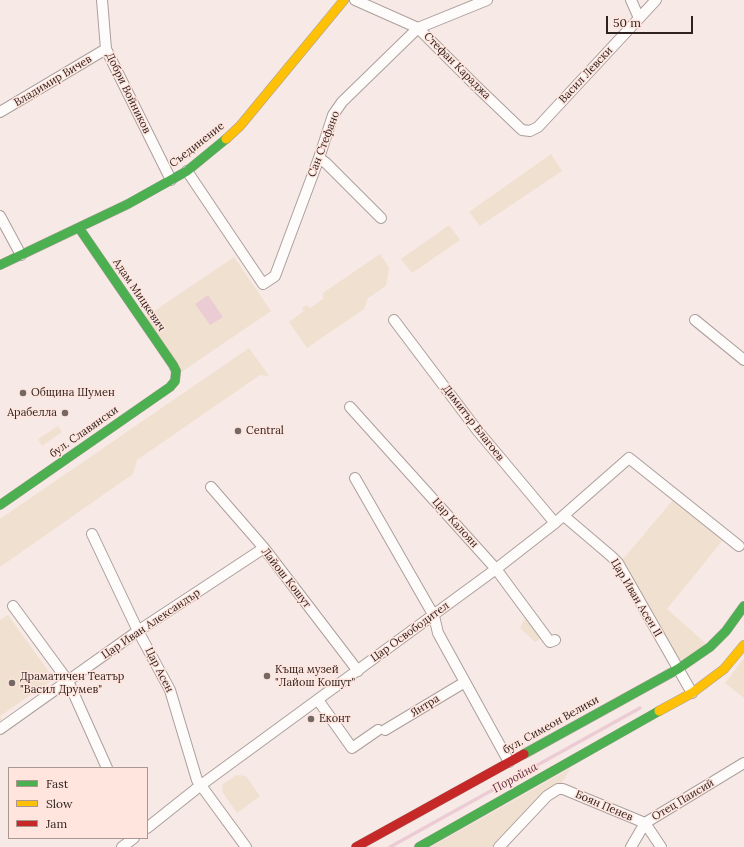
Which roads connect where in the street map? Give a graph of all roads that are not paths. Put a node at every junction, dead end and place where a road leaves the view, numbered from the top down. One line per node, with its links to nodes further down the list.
1 (102, 0): 9 (street, Добри Войников)
2 (344, 0): 13 (street, Съединение)
3 (355, 0): 8 (street, Стефан Караджа)
4 (487, 0): 8 (street, Сан Стефано)
5 (631, 0): 7 (street)
6 (656, 0): 7 (street, Васил Левски)
7 (639, 18): 11 (street, Васил Левски)
8 (418, 28): 11 (street, Стефан Караджа); 12 (street, Сан Стефано)
9 (106, 49): 10 (street, Владимир Вичев); 14 (street, Добри Войников)
10 (0, 112)
11 (530, 131)
12 (319, 158): 13 (street, Сан Стефано); 16 (street)
13 (187, 171): 14 (street, Съединение)
14 (172, 180): 17 (street, Съединение)
15 (0, 216): 18 (street)
16 (381, 218)
17 (79, 228): 18 (street, Съединение); 23 (street, Адам Мицкевич)
18 (21, 255): 19 (street, Съединение)
19 (0, 265)
20 (394, 320): 29 (street, Димитър Благоев)
21 (695, 320): 22 (street)
22 (744, 360)
23 (176, 376): 27 (street, бул. Славянски)
24 (350, 406): 33 (street, Цар Калоян)
25 (355, 478): 36 (street)
26 (211, 487): 32 (street, Лайош Кошут)
27 (0, 504)
28 (564, 516): 29 (street, Цар Освободител); 31 (street, Цар Освободител); 40 (street, Цар Иван Асен II)
29 (555, 523): 33 (street, Цар Освободител)
30 (92, 534): 37 (street, Цар Асен)
31 (739, 546)
32 (264, 548): 37 (street, Цар Иван Александър); 41 (street, Лайош Кошут)
33 (496, 569): 36 (street, Цар Освободител); 38 (street, Цар Калоян)
34 (13, 606): 42 (street)
35 (744, 606): 40 (street, бул. Симеон Велики)
36 (434, 616): 41 (street, Цар Освободител); 43 (street)
37 (138, 631): 42 (street, Цар Иван Александър); 50 (street, Цар Асен)
38 (555, 640)
39 (744, 645): 44 (street)
40 (678, 669): 44 (street, Цар Иван Асен II); 47 (street, бул. Симеон Велики)
41 (358, 671): 45 (street, Цар Освободител)
42 (68, 681): 46 (street, Цар Иван Александър); 49 (street)
43 (465, 682): 45 (street, Янтра); 47 (street)
44 (692, 693): 57 (street)
45 (318, 700): 50 (street, Цар Освободител)
46 (0, 729)
47 (509, 762): 56 (street, бул. Симеон Велики)
48 (744, 763): 51 (street, Отец Паисий)
49 (107, 767)
50 (201, 785): 52 (street, Цар Освободител); 55 (street, Цар Асен)
51 (645, 823): 58 (street, Боян Пенев); 59 (street, Отец Паисий); 60 (street, Боян Пенев)
52 (148, 827)
53 (133, 839): 54 (street)
54 (122, 847)
55 (246, 847)
56 (356, 847)
57 (419, 847)
58 (499, 847)
59 (631, 847)
60 (661, 847)

